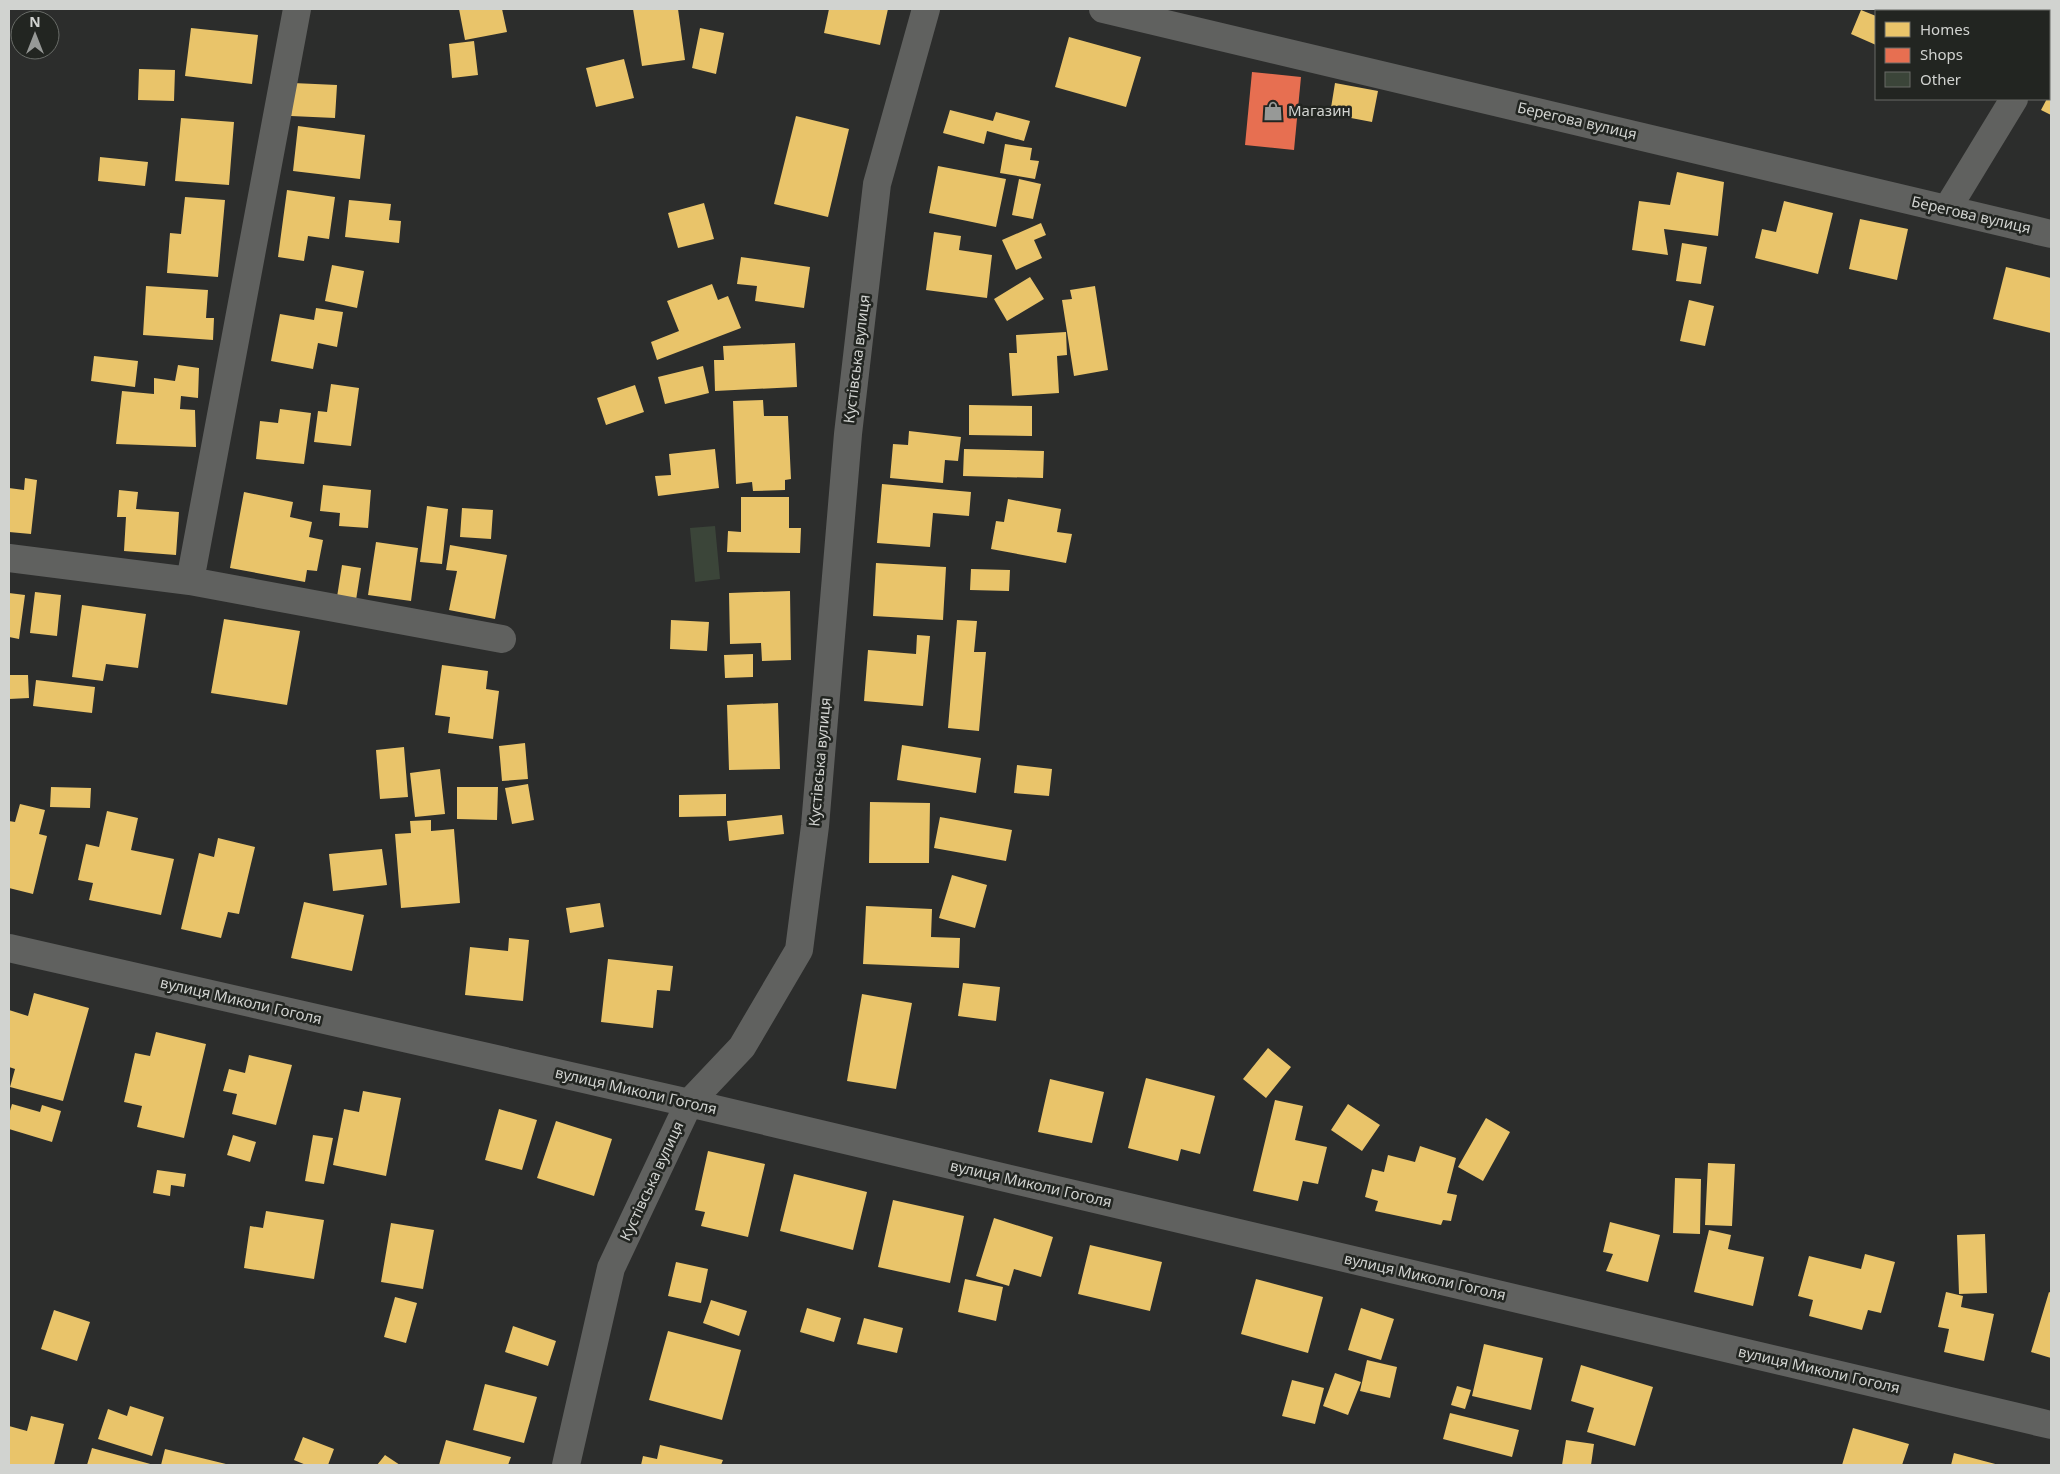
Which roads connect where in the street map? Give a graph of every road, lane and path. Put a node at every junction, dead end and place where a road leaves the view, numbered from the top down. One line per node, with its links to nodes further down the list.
1 (297, 9): 8 (street)
2 (926, 9): 11 (street, Кустівська вулиця)
3 (1103, 9): 5 (street, Берегова вулиця)
4 (2013, 100): 5 (street)
5 (1947, 209): 6 (street, Берегова вулиця)
6 (2051, 234)
7 (9, 558): 8 (street)
8 (190, 580): 9 (street)
9 (502, 639)
10 (9, 948): 11 (street, вулиця Миколи Гоголя)
11 (689, 1103): 12 (street, вулиця Миколи Гоголя); 13 (street, Кустівська вулиця)
12 (2051, 1425)
13 (566, 1465)

